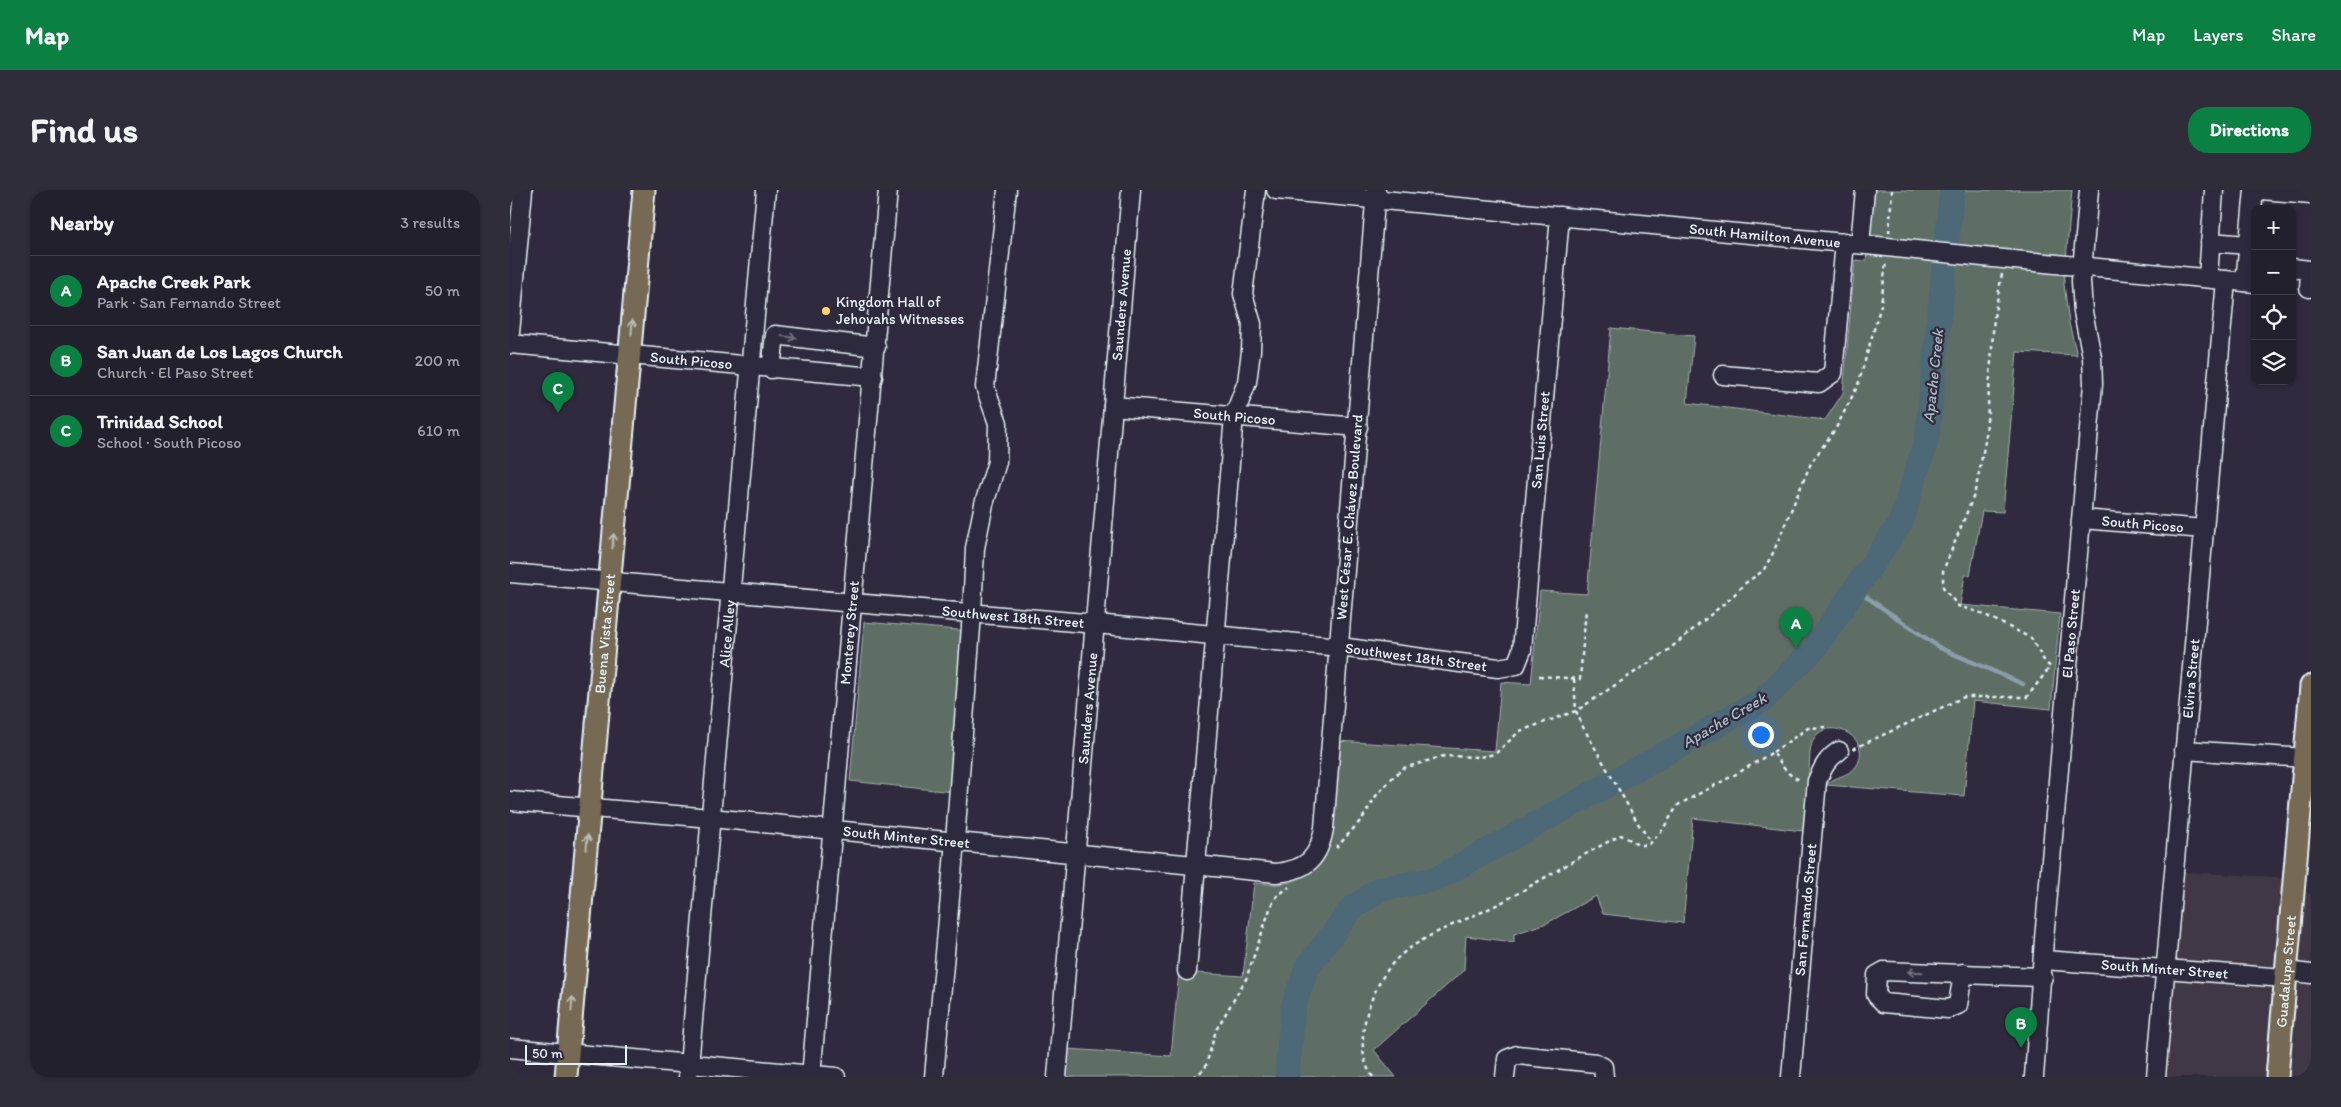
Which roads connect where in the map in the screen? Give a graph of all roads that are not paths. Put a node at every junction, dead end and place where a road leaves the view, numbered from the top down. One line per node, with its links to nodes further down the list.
1 (523, 190): 28 (street)
2 (644, 190): 31 (main road, Buena Vista Street, one-way to 2)
3 (766, 190): 32 (street, Alice Alley)
4 (888, 190): 30 (street, Monterey Street)
5 (1007, 190): 45 (street)
6 (1132, 190): 36 (street, Saunders Avenue)
7 (1256, 190): 37 (street)
8 (1276, 190): 14 (street, South Hamilton Avenue)
9 (1865, 190): 19 (street)
10 (2089, 190): 21 (street, El Paso Street)
11 (2214, 190): 17 (street)
12 (2254, 190): 18 (street)
13 (2261, 190): 15 (street)
14 (1376, 194): 16 (street, South Hamilton Avenue); 38 (street, West César E. Chávez Boulevard)
15 (2311, 194)
16 (1560, 216): 19 (street, South Hamilton Avenue); 49 (street, San Luis Street)
17 (2210, 242): 18 (street); 24 (street)
18 (2248, 245): 20 (street)
19 (1871, 246): 21 (street, South Hamilton Avenue, bridge); 34 (street)
20 (2250, 264): 26 (street)
21 (2082, 266): 24 (street, South Hamilton Avenue); 39 (street, El Paso Street)
22 (2296, 268): 23 (street)
23 (2311, 270): 27 (street)
24 (2208, 278): 25 (street, South Hamilton Avenue)
25 (2226, 280): 26 (street, South Hamilton Avenue); 40 (street, Elvira Street)
26 (2250, 282)
27 (2304, 287)
28 (510, 333)
29 (510, 344): 31 (street, South Picoso)
30 (876, 347): 33 (street, one-way to 30); 35 (street, Monterey Street)
31 (629, 356): 32 (street, South Picoso); 42 (main road, Buena Vista Street, one-way to 31)
32 (752, 367): 33 (street, South Picoso); 43 (street, Alice Alley)
33 (771, 369): 35 (street, South Picoso)
34 (1723, 375)
35 (873, 377): 44 (street, Monterey Street)
36 (1114, 406): 37 (street, South Picoso); 46 (street, Saunders Avenue)
37 (1234, 416): 38 (street, South Picoso); 47 (street)
38 (1358, 427): 48 (street, West César E. Chávez Boulevard)
39 (2082, 520): 40 (street, South Picoso); 62 (street, El Paso Street)
40 (2204, 530): 52 (street, Elvira Street)
41 (510, 574): 42 (street, Southwest 18th Street)
42 (610, 582): 43 (street, Southwest 18th Street); 55 (main road, Buena Vista Street)
43 (731, 593): 44 (street, Southwest 18th Street); 56 (street, Alice Alley)
44 (853, 604): 45 (street, Southwest 18th Street); 57 (street, Monterey Street)
45 (972, 613): 46 (street, Southwest 18th Street); 58 (street)
46 (1096, 624): 47 (street, Southwest 18th Street); 59 (street, Saunders Avenue)
47 (1217, 635): 48 (street, Southwest 18th Street); 60 (street)
48 (1340, 647): 49 (street, Southwest 18th Street); 61 (street, West César E. Chávez Boulevard)
49 (1516, 665)
50 (2311, 686): 51 (main road, Guadalupe Street)
51 (2307, 748): 52 (street); 67 (main road, Guadalupe Street)
52 (2184, 750): 63 (street, Elvira Street)
53 (1839, 751): 79 (street, San Fernando Street)
54 (510, 801): 55 (street, South Minter Street)
55 (590, 808): 56 (street, South Minter Street); 70 (main road, Buena Vista Street, one-way to 55)
56 (711, 818): 57 (street, South Minter Street); 71 (street, Alice Alley)
57 (833, 830): 58 (street, South Minter Street); 72 (street, Monterey Street)
58 (956, 841): 59 (street, South Minter Street); 75 (street)
59 (1076, 852): 60 (street, South Minter Street); 76 (street, Saunders Avenue)
60 (1195, 864): 61 (street, South Minter Street); 64 (street)
61 (1301, 868)
62 (2044, 960): 63 (street, South Minter Street); 68 (street, El Paso Street)
63 (2166, 970): 67 (street, South Minter Street); 81 (street, Elvira Street)
64 (1187, 971)
65 (1963, 973): 65 (street, one-way to 65); 68 (street)
66 (2311, 974): 67 (street, South Minter Street)
67 (2286, 975): 82 (main road, Guadalupe Street)
68 (2042, 978): 80 (street, El Paso Street)
69 (510, 1048): 70 (street)
70 (568, 1053): 71 (street); 73 (main road, Buena Vista Street)
71 (689, 1070): 72 (street)
72 (811, 1076): 74 (street)
73 (566, 1077)
74 (836, 1077)
75 (934, 1077)
76 (1057, 1077)
77 (1505, 1077): 78 (street)
78 (1604, 1077)
79 (1791, 1077)
80 (2034, 1077)
81 (2156, 1077)
82 (2277, 1077)

